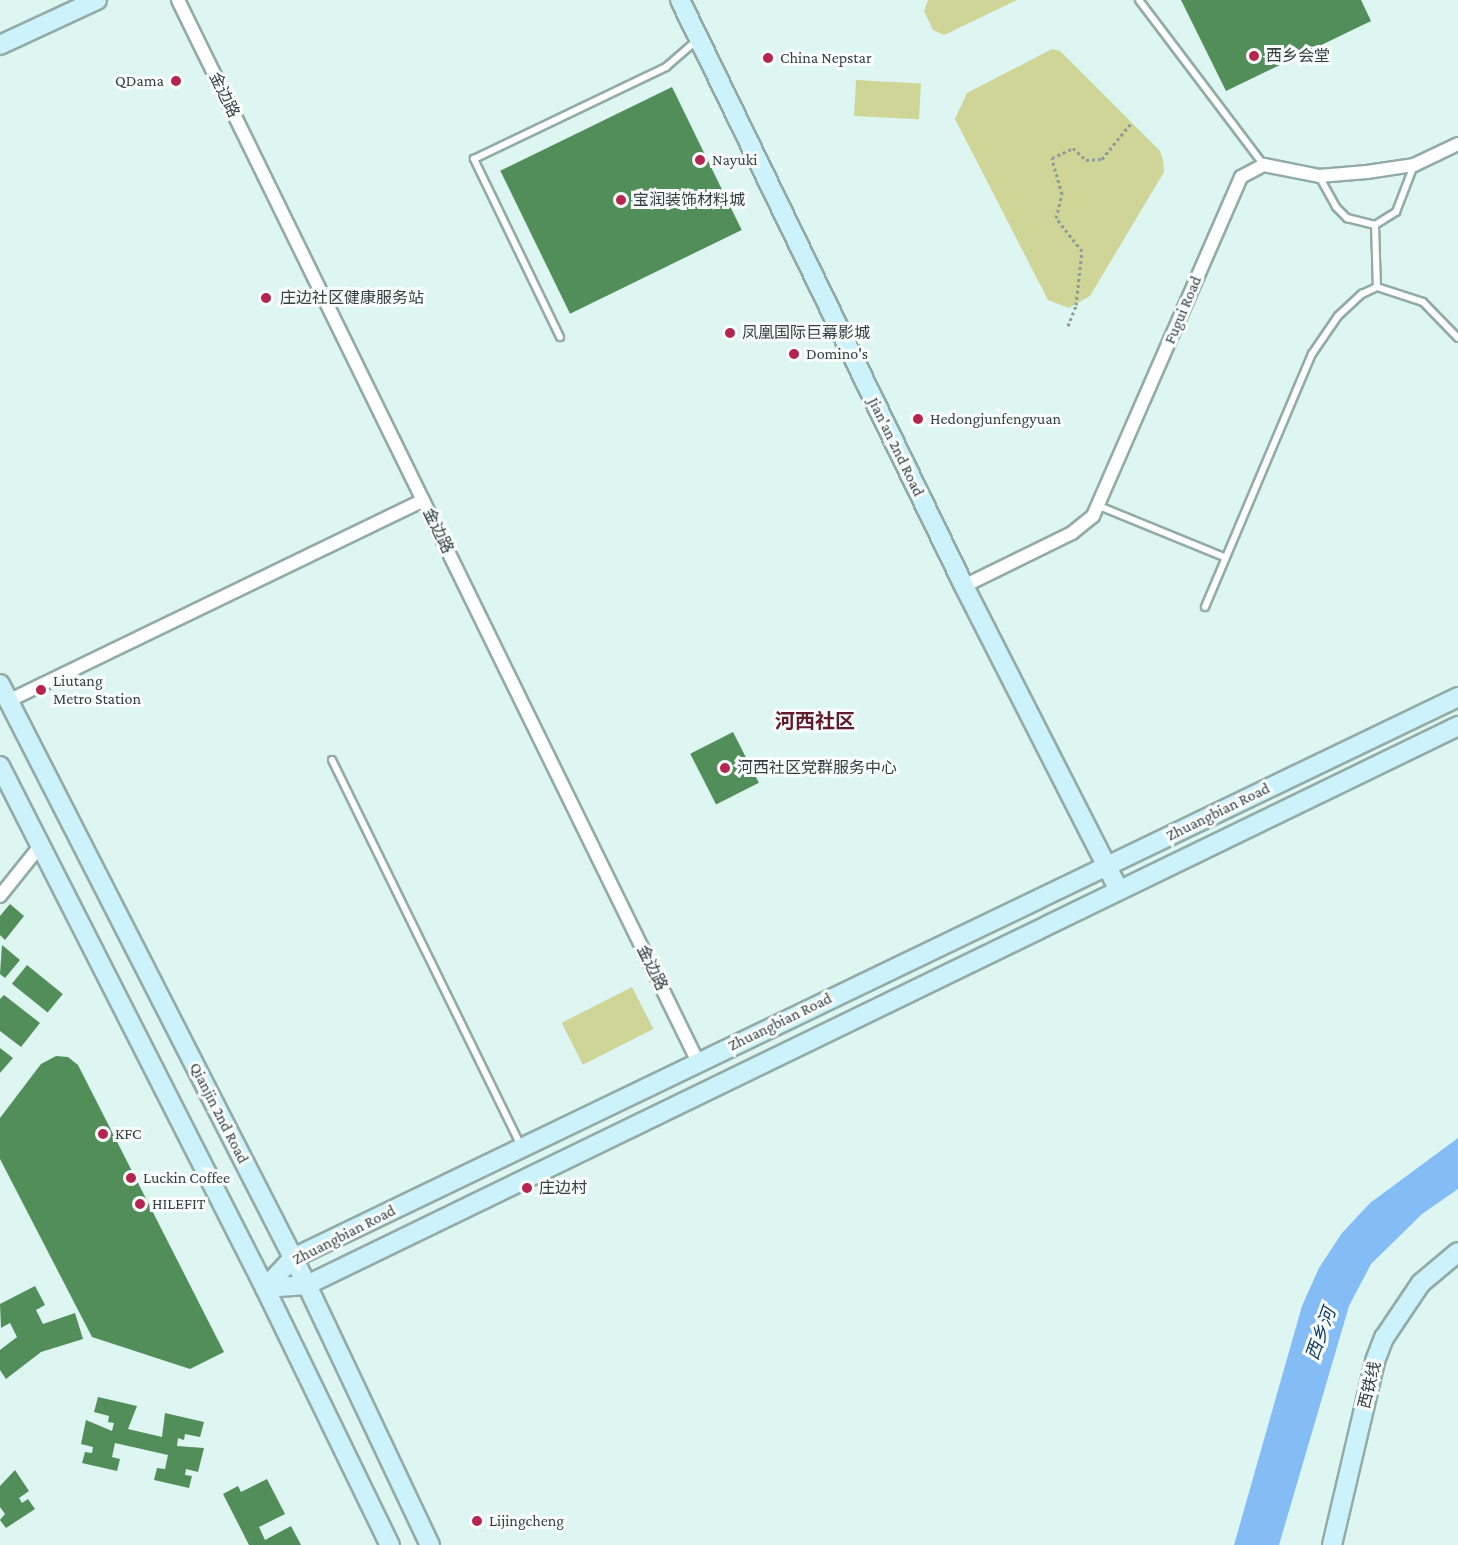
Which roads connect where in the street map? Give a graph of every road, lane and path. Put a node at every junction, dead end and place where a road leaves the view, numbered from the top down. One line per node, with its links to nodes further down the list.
1 (97, 0): 6 (main road)
2 (178, 0): 17 (street, 金边路)
3 (680, 0): 5 (main road, Jian'an 2nd Road)
4 (1139, 0): 9 (lane)
5 (699, 39): 15 (lane); 20 (main road, Jian'an 2nd Road)
6 (0, 45)
7 (1131, 123): 14 (path)
8 (1458, 144): 10 (street)
9 (1264, 165): 11 (street); 18 (street, Fugui Road)
10 (1414, 165): 11 (street); 12 (lane)
11 (1319, 176): 12 (lane)
12 (1375, 225): 13 (lane)
13 (1377, 287): 16 (lane); 19 (lane)
14 (1068, 326)
15 (560, 336)
16 (1458, 339)
17 (423, 500): 24 (street); 32 (street, 金边路)
18 (1099, 506): 19 (lane); 20 (street, Fugui Road)
19 (1224, 557): 21 (lane)
20 (964, 586): 29 (main road, Jian'an 2nd Road)
21 (1205, 607)
22 (0, 684): 24 (main road, Qianjin 2nd Road)
23 (1458, 697): 29 (main road, Zhuangbian Road)
24 (8, 701): 35 (main road, Qianjin 2nd Road)
25 (1458, 726): 30 (main road, Zhuangbian Road)
26 (332, 760): 33 (lane)
27 (0, 766): 28 (main road)
28 (40, 846): 31 (street); 37 (main road)
29 (1106, 865): 30 (main road, Jian'an 2nd Road); 32 (main road, Zhuangbian Road)
30 (1119, 890): 36 (main road, Zhuangbian Road)
31 (0, 896)
32 (698, 1062): 33 (main road, Zhuangbian Road)
33 (522, 1147): 35 (main road, Zhuangbian Road)
34 (1458, 1252): 40 (main road, 西铁线)
35 (293, 1258): 36 (main road, Qianjin 2nd Road); 37 (main road, Zhuangbian Road)
36 (307, 1285): 37 (main road, Zhuangbian Road); 39 (main road, Qianjin 2nd Road)
37 (265, 1288): 38 (main road)
38 (390, 1545)
39 (430, 1545)
40 (1332, 1545)

